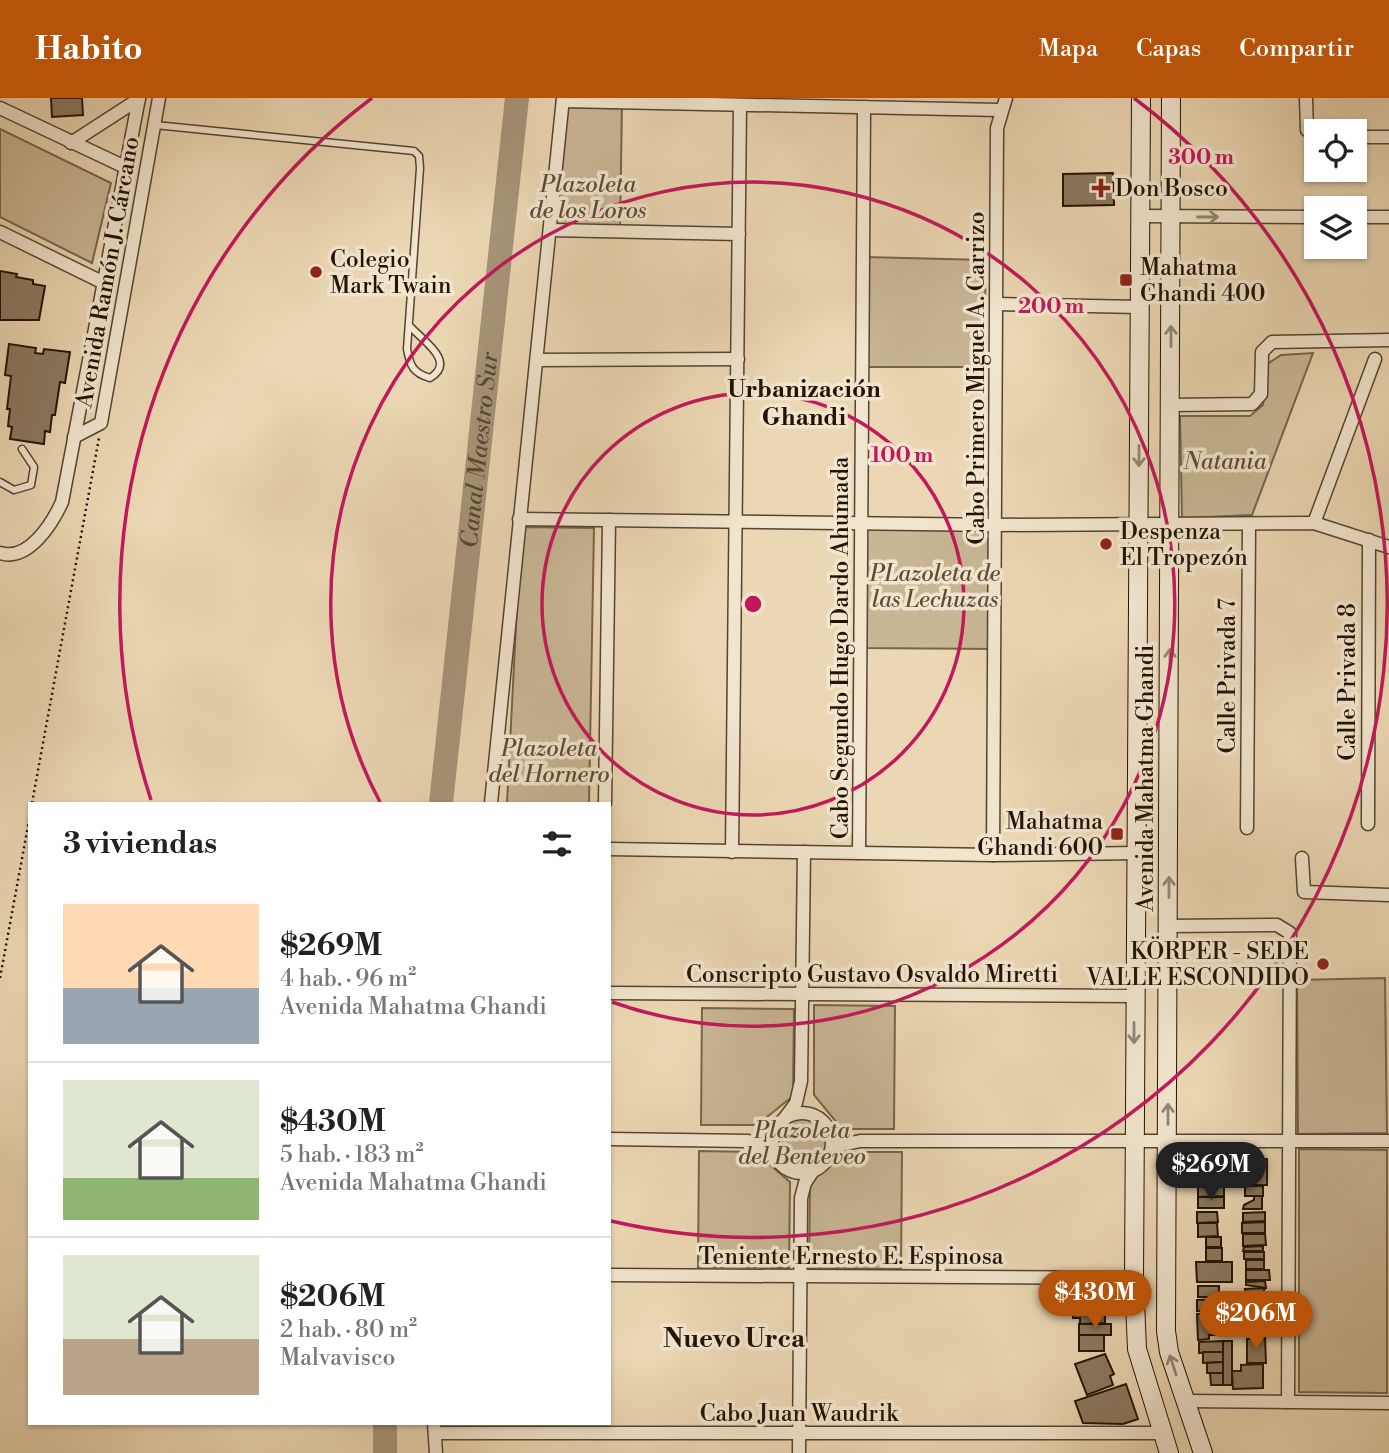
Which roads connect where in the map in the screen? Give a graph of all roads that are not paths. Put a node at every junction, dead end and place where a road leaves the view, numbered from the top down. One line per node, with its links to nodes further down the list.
1 (139, 98): 16 (street); 17 (street)
2 (159, 98): 13 (street, Avenida Ramón J. Cárcano)
3 (1141, 98): 18 (main road, Avenida Mahatma Ghandi)
4 (1171, 98): 19 (main road, Avenida Mahatma Ghandi)
5 (1306, 98): 12 (street)
6 (563, 100): 9 (street); 23 (street)
7 (807, 102): 9 (street); 10 (street)
8 (1003, 104): 10 (street); 27 (street, Cabo Primero Miguel A. Carrizo)
9 (740, 105): 25 (street)
10 (864, 107): 41 (street, Cabo Segundo Hugo Dardo Ahumada)
11 (0, 108): 16 (street)
12 (1307, 119)
13 (155, 125): 29 (lane); 35 (street, Avenida Ramón J. Cárcano)
14 (1367, 137): 15 (street)
15 (1389, 137)
16 (71, 143): 17 (street)
17 (125, 167): 26 (street)
18 (1140, 216): 19 (street); 28 (main road, Avenida Mahatma Ghandi)
19 (1171, 217): 20 (street, one-way to 20); 34 (main road, Avenida Mahatma Ghandi, one-way to 19)
20 (1304, 217)
21 (1367, 217): 22 (street)
22 (1389, 217)
23 (551, 230): 25 (street); 33 (street)
24 (0, 232): 26 (street)
25 (739, 234): 31 (street)
26 (104, 283): 35 (street)
27 (998, 304): 28 (street); 45 (street, Cabo Primero Miguel A. Carrizo)
28 (1139, 307): 42 (main road, Avenida Mahatma Ghandi, one-way to 42)
29 (409, 325): 29 (lane)
30 (1389, 340): 34 (street)
31 (738, 359): 33 (street); 40 (street)
32 (1375, 359): 43 (street)
33 (537, 360): 38 (street)
34 (1171, 405): 44 (main road, Avenida Mahatma Ghandi)
35 (74, 437): 49 (street)
36 (22, 449): 37 (lane)
37 (0, 482)
38 (519, 519): 39 (street); 50 (street)
39 (609, 520): 40 (street); 51 (street)
40 (736, 522): 41 (street); 55 (street)
41 (861, 523): 45 (street); 57 (street, Cabo Segundo Hugo Dardo Ahumada)
42 (1139, 523): 44 (street); 45 (street); 58 (main road, Avenida Mahatma Ghandi)
43 (1314, 523): 46 (street); 47 (street)
44 (1171, 524): 46 (street); 62 (main road, Avenida Mahatma Ghandi, one-way to 44)
45 (997, 525): 59 (street, Cabo Primero Miguel A. Carrizo)
46 (1249, 525): 53 (street, Calle Privada 7)
47 (1369, 540): 48 (street); 52 (street, Calle Privada 8)
48 (1389, 547)
49 (0, 553)
50 (491, 802)
51 (605, 802)
52 (1368, 824)
53 (1247, 828)
54 (611, 849): 55 (street)
55 (732, 852): 56 (street)
56 (804, 852): 57 (street); 64 (street, Cabo Segundo Hugo Dardo Ahumada)
57 (859, 853): 59 (street)
58 (1137, 853): 59 (street); 65 (main road, Avenida Mahatma Ghandi)
59 (993, 855)
60 (1302, 858): 61 (street)
61 (1389, 895)
62 (1169, 926): 72 (street); 76 (main road, Avenida Mahatma Ghandi, one-way to 62)
63 (611, 993): 64 (street, Conscripto Gustavo Osvaldo Miretti)
64 (802, 995): 65 (street, Conscripto Gustavo Osvaldo Miretti); 66 (street, Cabo Segundo Hugo Dardo Ahumada)
65 (1134, 996): 75 (main road, Avenida Mahatma Ghandi, one-way to 75)
66 (801, 1081): 67 (street, Cabo Segundo Hugo Dardo Ahumada); 68 (street, Cabo Segundo Hugo Dardo Ahumada)
67 (818, 1118): 68 (street); 69 (street)
68 (782, 1122): 74 (street); 77 (street)
69 (828, 1128): 71 (street); 78 (street)
70 (611, 1139): 74 (street)
71 (860, 1141): 75 (street); 78 (street)
72 (1289, 1141): 73 (street); 76 (street); 86 (street)
73 (1389, 1141)
74 (748, 1142): 77 (street)
75 (1134, 1143): 76 (street); 84 (main road, Avenida Mahatma Ghandi)
76 (1168, 1143): 85 (main road, Avenida Mahatma Ghandi, one-way to 76)
77 (773, 1152): 79 (street)
78 (830, 1154): 80 (street)
79 (788, 1170): 80 (street); 81 (street)
80 (813, 1171): 81 (street)
81 (802, 1198): 83 (street)
82 (611, 1275): 83 (street, Teniente Ernesto E. Espinosa)
83 (800, 1277): 84 (street, Teniente Ernesto E. Espinosa); 90 (street)
84 (1134, 1278): 89 (main road, Avenida Mahatma Ghandi)
85 (1185, 1401): 86 (street); 94 (main road, Avenida Mahatma Ghandi)
86 (1288, 1402): 87 (street)
87 (1389, 1403)
88 (435, 1428): 90 (street, Cabo Juan Waudrik); 91 (street)
89 (1162, 1433): 90 (street, Cabo Juan Waudrik); 93 (main road, Avenida Mahatma Ghandi)
90 (799, 1434): 92 (street)
91 (436, 1453)
92 (799, 1453)
93 (1169, 1453)
94 (1203, 1453)

